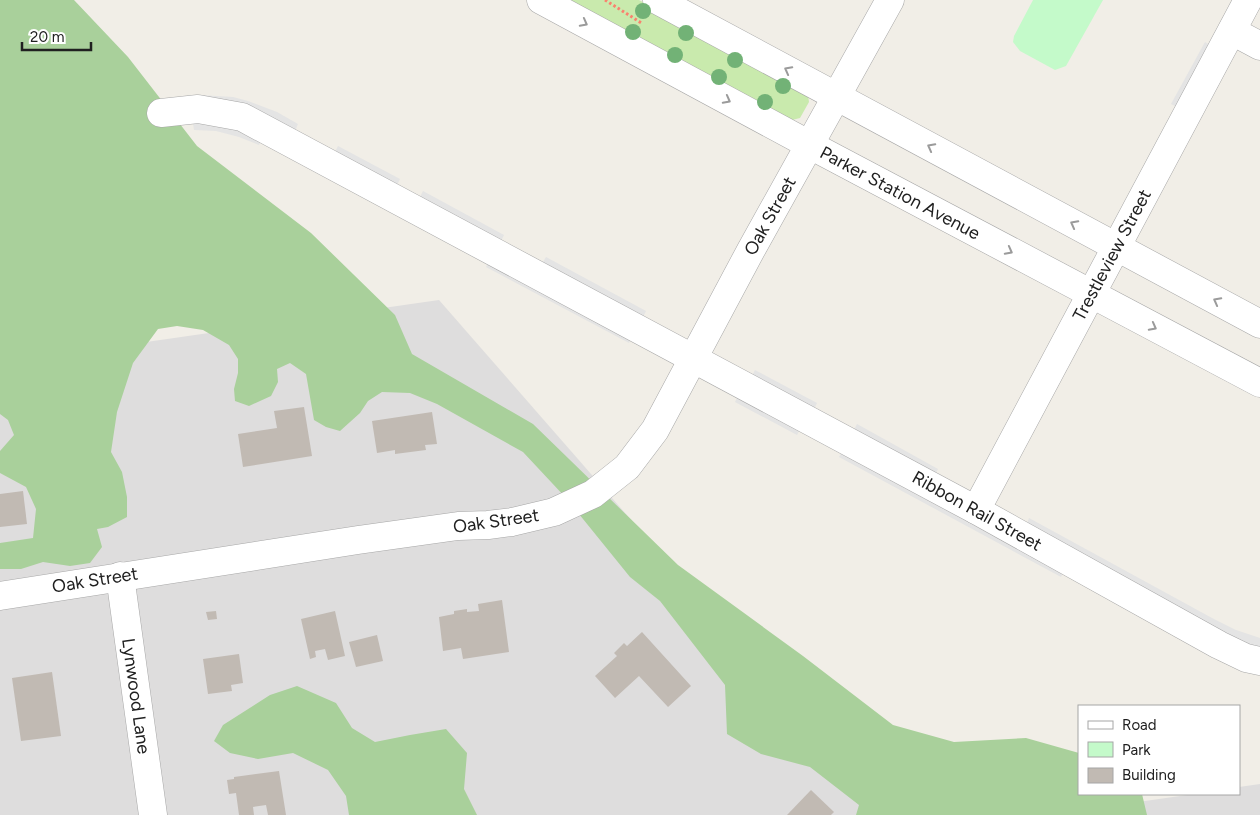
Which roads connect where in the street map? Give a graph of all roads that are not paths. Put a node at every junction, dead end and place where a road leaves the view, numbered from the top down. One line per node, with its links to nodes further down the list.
1 (541, 0): 9 (street, Parker Station Avenue, one-way to 9)
2 (657, 0): 7 (street, one-way to 2)
3 (890, 0): 7 (street, Oak Street)
4 (1248, 0): 5 (street, Trestleview Street)
5 (1232, 31): 6 (street); 10 (street, Trestleview Street)
6 (1260, 46)
7 (836, 96): 9 (street, Oak Street); 10 (street, one-way to 7)
8 (161, 113): 13 (street, Ribbon Rail Street)
9 (810, 145): 11 (street, Parker Station Avenue, one-way to 11); 13 (street, Oak Street)
10 (1116, 247): 11 (street, Trestleview Street); 12 (street, one-way to 10)
11 (1091, 294): 14 (street, Parker Station Avenue, one-way to 14); 15 (street, Trestleview Street)
12 (1260, 324)
13 (694, 358): 15 (street, Ribbon Rail Street); 16 (street, Oak Street)
14 (1260, 383)
15 (976, 510): 18 (street, Ribbon Rail Street)
16 (120, 576): 17 (street, Oak Street); 19 (street, Lynwood Lane)
17 (0, 596)
18 (1260, 661)
19 (152, 815)

